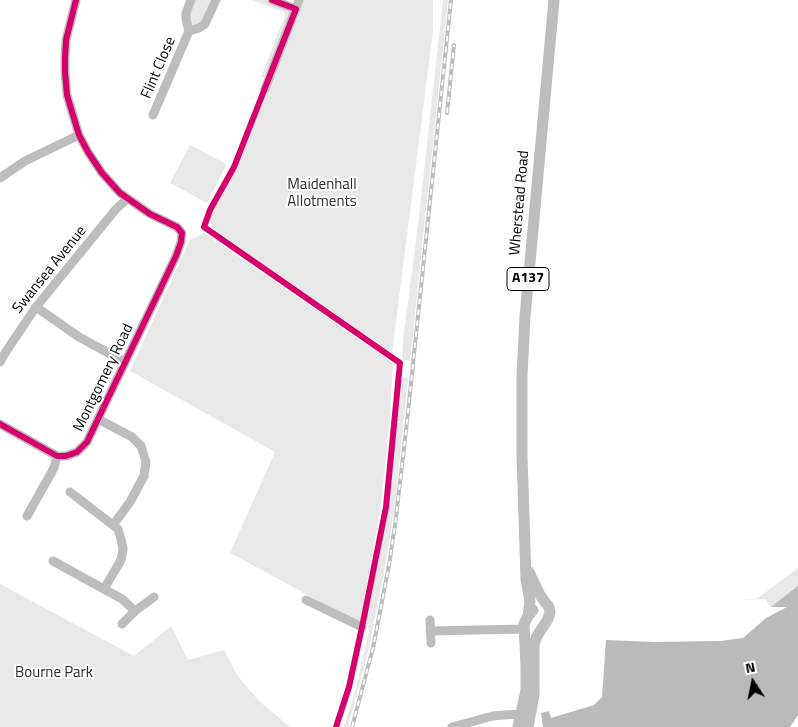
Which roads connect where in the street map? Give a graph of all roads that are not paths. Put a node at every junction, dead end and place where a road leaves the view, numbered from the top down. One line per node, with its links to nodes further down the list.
1 (76, 0): 10 (street)
2 (191, 0): 7 (street, Flint Close)
3 (216, 0): 7 (street, Flint Close)
4 (272, 0): 6 (street)
5 (554, 0): 22 (main road, Wherstead Road / A137)
6 (298, 4): 8 (street)
7 (189, 31): 9 (street, Flint Close)
8 (265, 89)
9 (154, 115)
10 (79, 135): 11 (street); 12 (street)
11 (0, 178)
12 (127, 199): 13 (street, Swansea Avenue); 15 (street, Montgomery Road)
13 (36, 307): 14 (street, Swansea Avenue); 15 (street)
14 (0, 362)
15 (125, 362): 16 (street, Montgomery Road)
16 (98, 419): 18 (street, Montgomery Road); 21 (street)
17 (0, 424): 18 (street)
18 (57, 456): 20 (street)
19 (70, 492): 21 (street)
20 (27, 516)
21 (113, 525): 24 (street)
22 (525, 558): 27 (main road, Wherstead Road / A137); 29 (main road, Wherstead Road / A137)
23 (53, 561): 24 (street)
24 (104, 589): 28 (street)
25 (154, 597): 28 (street)
26 (306, 600): 32 (street)
27 (548, 605): 29 (main road); 39 (main road)
28 (135, 611): 31 (street)
29 (528, 616): 33 (main road, Wherstead Road / A137)
30 (430, 620): 34 (street)
31 (122, 624)
32 (362, 628)
33 (524, 629): 34 (street); 36 (main road, Wherstead Road / A137)
34 (430, 631): 35 (street)
35 (431, 643)
36 (521, 714): 37 (street); 38 (main road, Wherstead Road / A137)
37 (452, 727)
38 (518, 727)
39 (528, 727)

